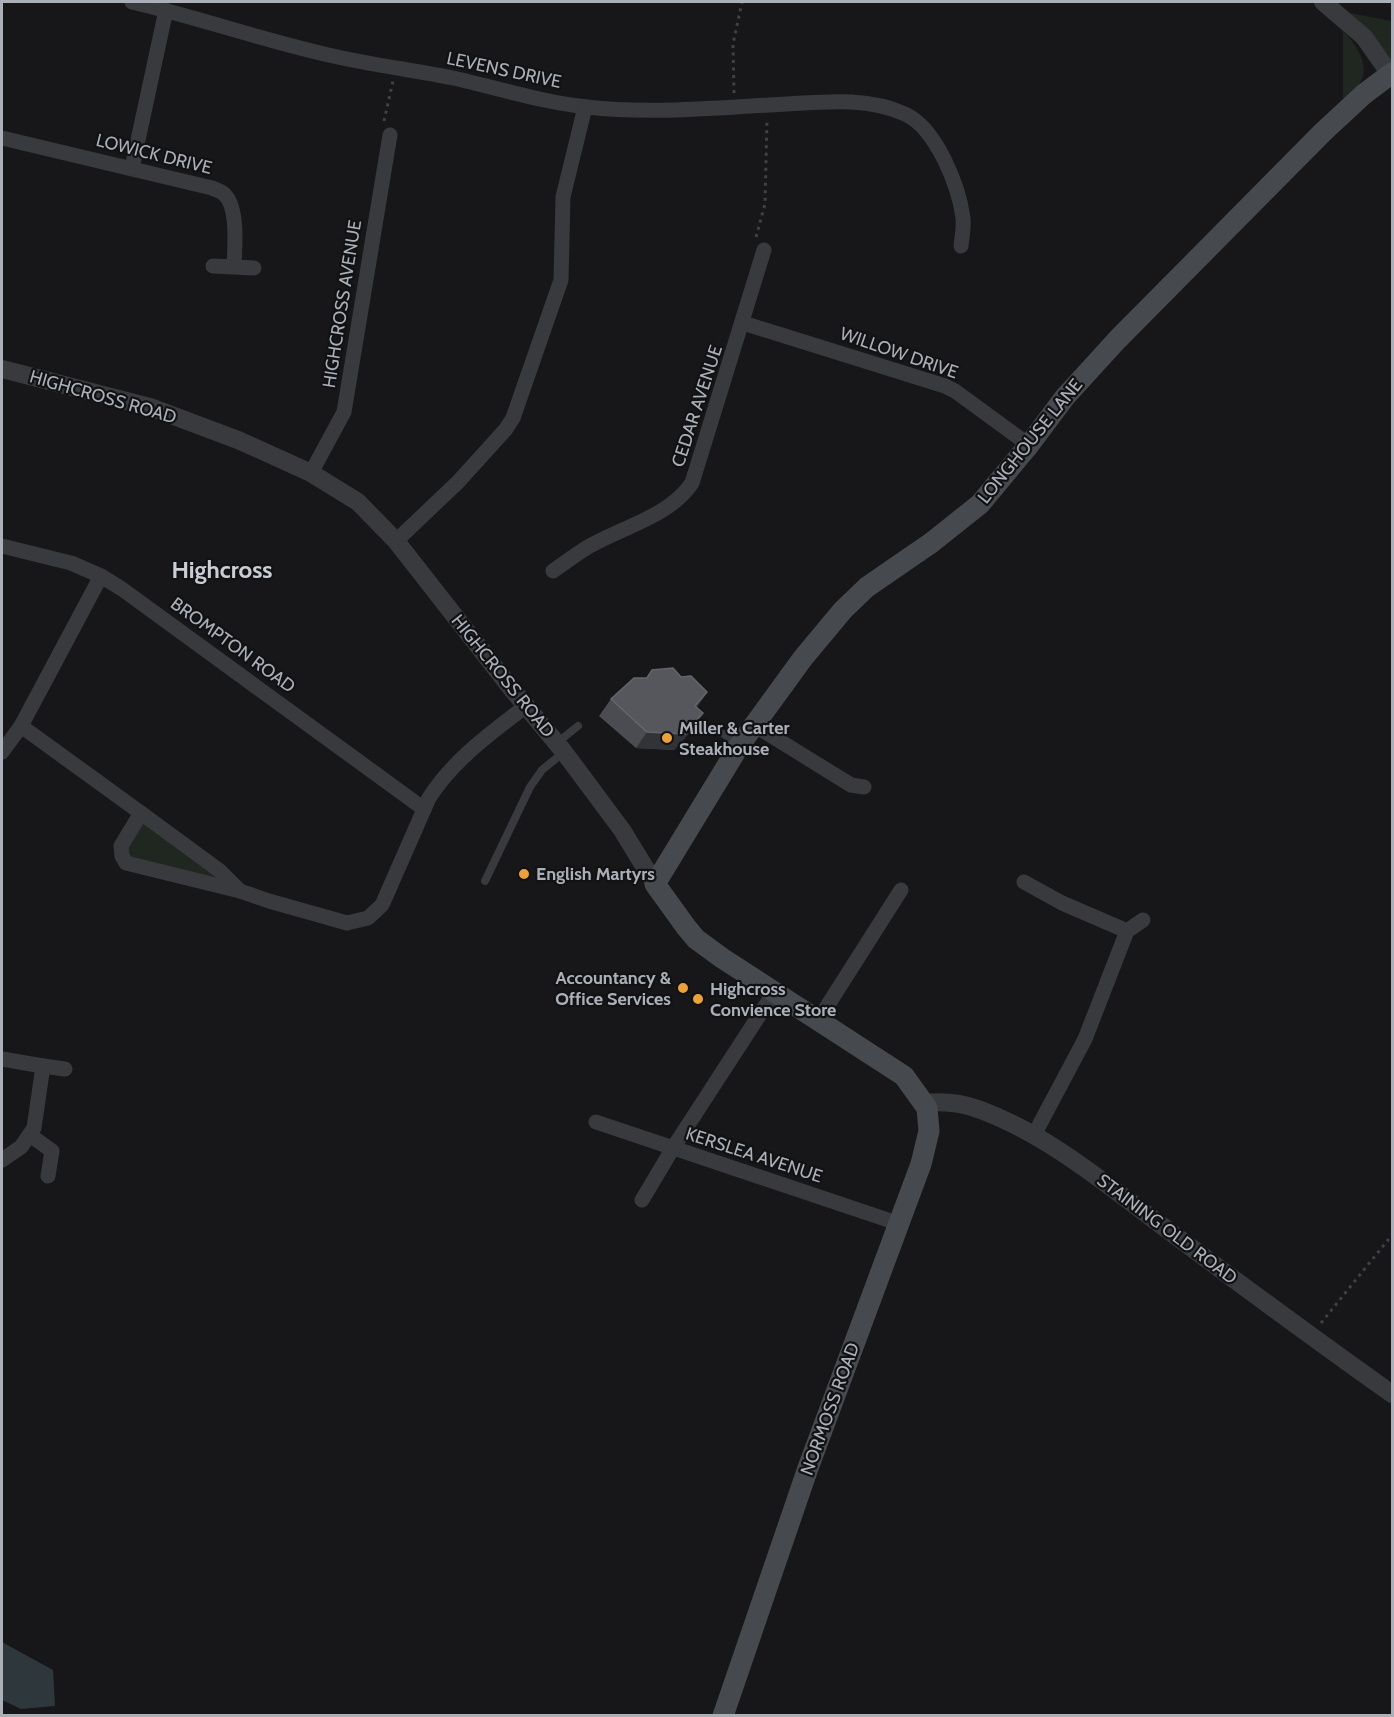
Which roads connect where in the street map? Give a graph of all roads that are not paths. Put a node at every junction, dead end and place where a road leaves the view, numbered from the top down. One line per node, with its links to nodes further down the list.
1 (132, 2): 3 (street, LEVENS DRIVE)
2 (1323, 2): 4 (street)
3 (166, 10): 5 (street, LEVENS DRIVE); 8 (street)
4 (1391, 74): 16 (main road, LONGHOUSE LANE)
5 (585, 107): 9 (street, LEVENS DRIVE); 18 (street)
6 (390, 135): 17 (street, HIGHCROSS AVENUE)
7 (2, 138): 8 (street, LOWICK DRIVE)
8 (132, 168): 12 (street, LOWICK DRIVE)
9 (961, 246)
10 (764, 250): 14 (street, CEDAR AVENUE)
11 (213, 266): 12 (street)
12 (234, 266): 13 (street)
13 (254, 268)
14 (743, 323): 16 (street, WILLOW DRIVE); 20 (street, CEDAR AVENUE)
15 (2, 369): 17 (street, HIGHCROSS ROAD)
16 (1029, 446): 23 (main road, LONGHOUSE LANE)
17 (311, 473): 18 (street, HIGHCROSS ROAD)
18 (396, 541): 22 (street, HIGHCROSS ROAD)
19 (2, 546): 21 (street, BROMPTON ROAD)
20 (553, 571)
21 (100, 576): 24 (street); 29 (street, BROMPTON ROAD)
22 (526, 706): 26 (street, HIGHCROSS ROAD); 29 (street)
23 (754, 725): 28 (street); 33 (main road, LONGHOUSE LANE)
24 (21, 726): 27 (street); 30 (street)
25 (578, 726): 26 (lane)
26 (560, 748): 31 (lane); 33 (street, HIGHCROSS ROAD)
27 (2, 752)
28 (864, 787)
29 (424, 809): 35 (street)
30 (141, 813): 35 (street); 35 (street)
31 (485, 881)
32 (1024, 882): 37 (street)
33 (655, 884): 38 (main road, HIGHCROSS ROAD)
34 (901, 890): 39 (street)
35 (240, 891)
36 (1143, 920): 37 (street)
37 (1127, 931): 46 (street)
38 (775, 991): 39 (main road, HIGHCROSS ROAD); 47 (street)
39 (819, 1019): 43 (main road, HIGHCROSS ROAD)
40 (2, 1059): 41 (street)
41 (43, 1066): 42 (street); 45 (street)
42 (65, 1069)
43 (924, 1103): 46 (street, STAINING OLD ROAD); 51 (main road, NORMOSS ROAD)
44 (596, 1122): 47 (street, KERSLEA AVENUE)
45 (30, 1135): 48 (street); 49 (street)
46 (1034, 1135): 52 (street, STAINING OLD ROAD)
47 (673, 1148): 50 (street); 51 (street, KERSLEA AVENUE)
48 (2, 1160)
49 (48, 1176)
50 (642, 1200)
51 (900, 1224): 53 (main road, NORMOSS ROAD)
52 (1392, 1394)
53 (723, 1716)

